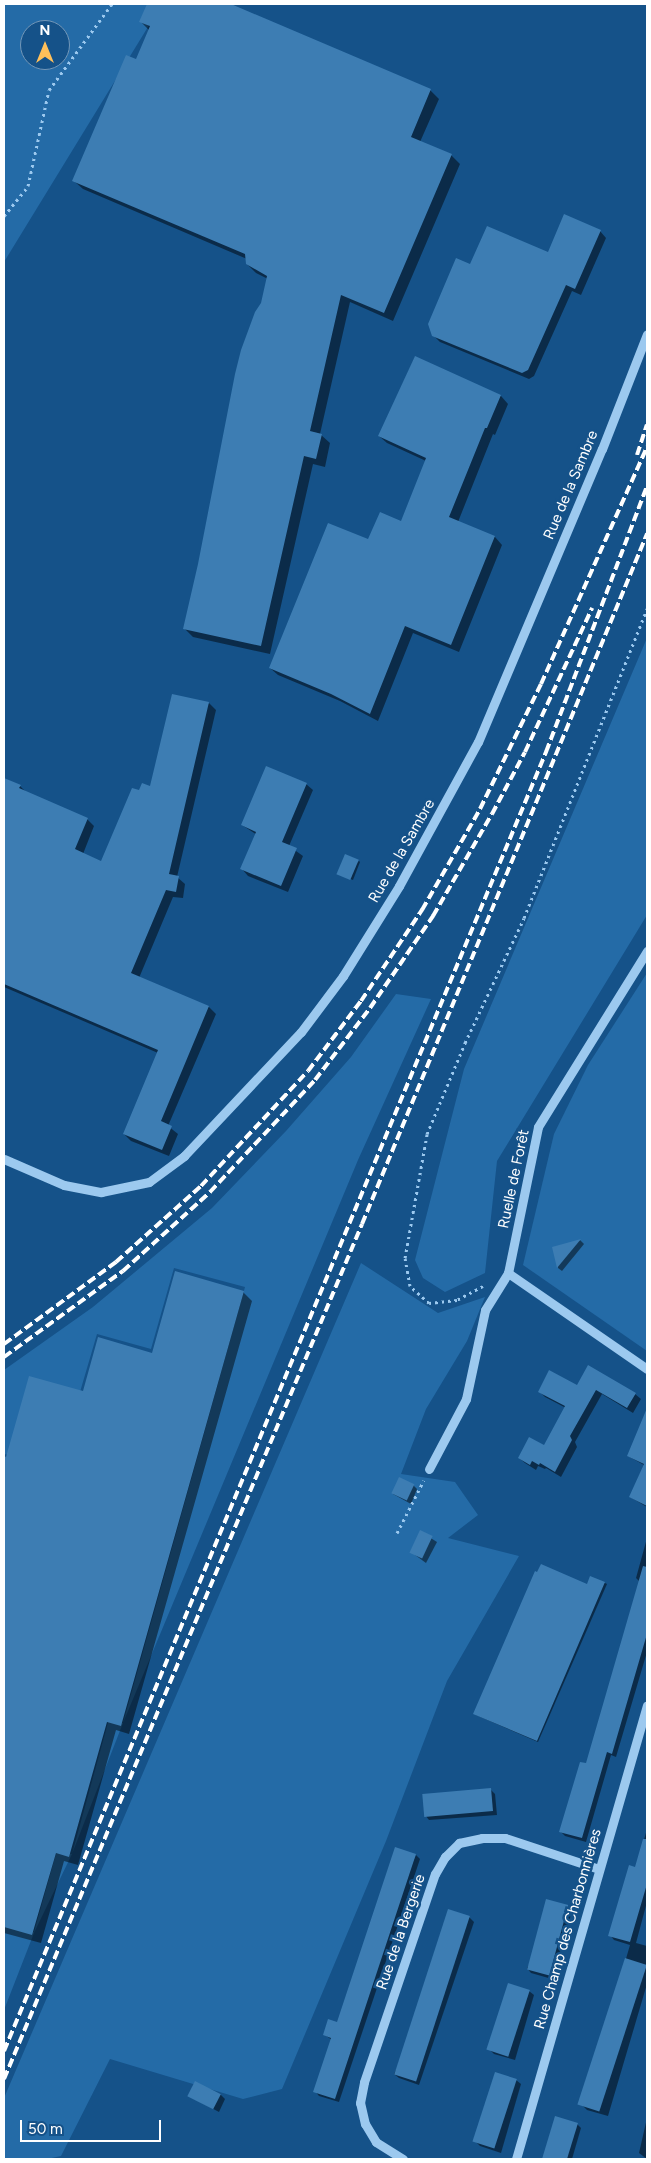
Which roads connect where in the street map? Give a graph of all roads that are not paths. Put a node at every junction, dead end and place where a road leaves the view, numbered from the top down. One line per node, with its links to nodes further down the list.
1 (647, 334): 3 (street, Rue de la Sambre)
2 (647, 951): 4 (street, Ruelle de Forêt)
3 (4, 1160)
4 (508, 1273): 5 (street); 6 (street)
5 (647, 1369)
6 (429, 1469)
7 (647, 1706): 8 (street, Rue Champ des Charbonnières)
8 (599, 1869): 9 (street, Rue de la Bergerie); 10 (street, Rue Champ des Charbonnières)
9 (403, 2159)
10 (516, 2159)

